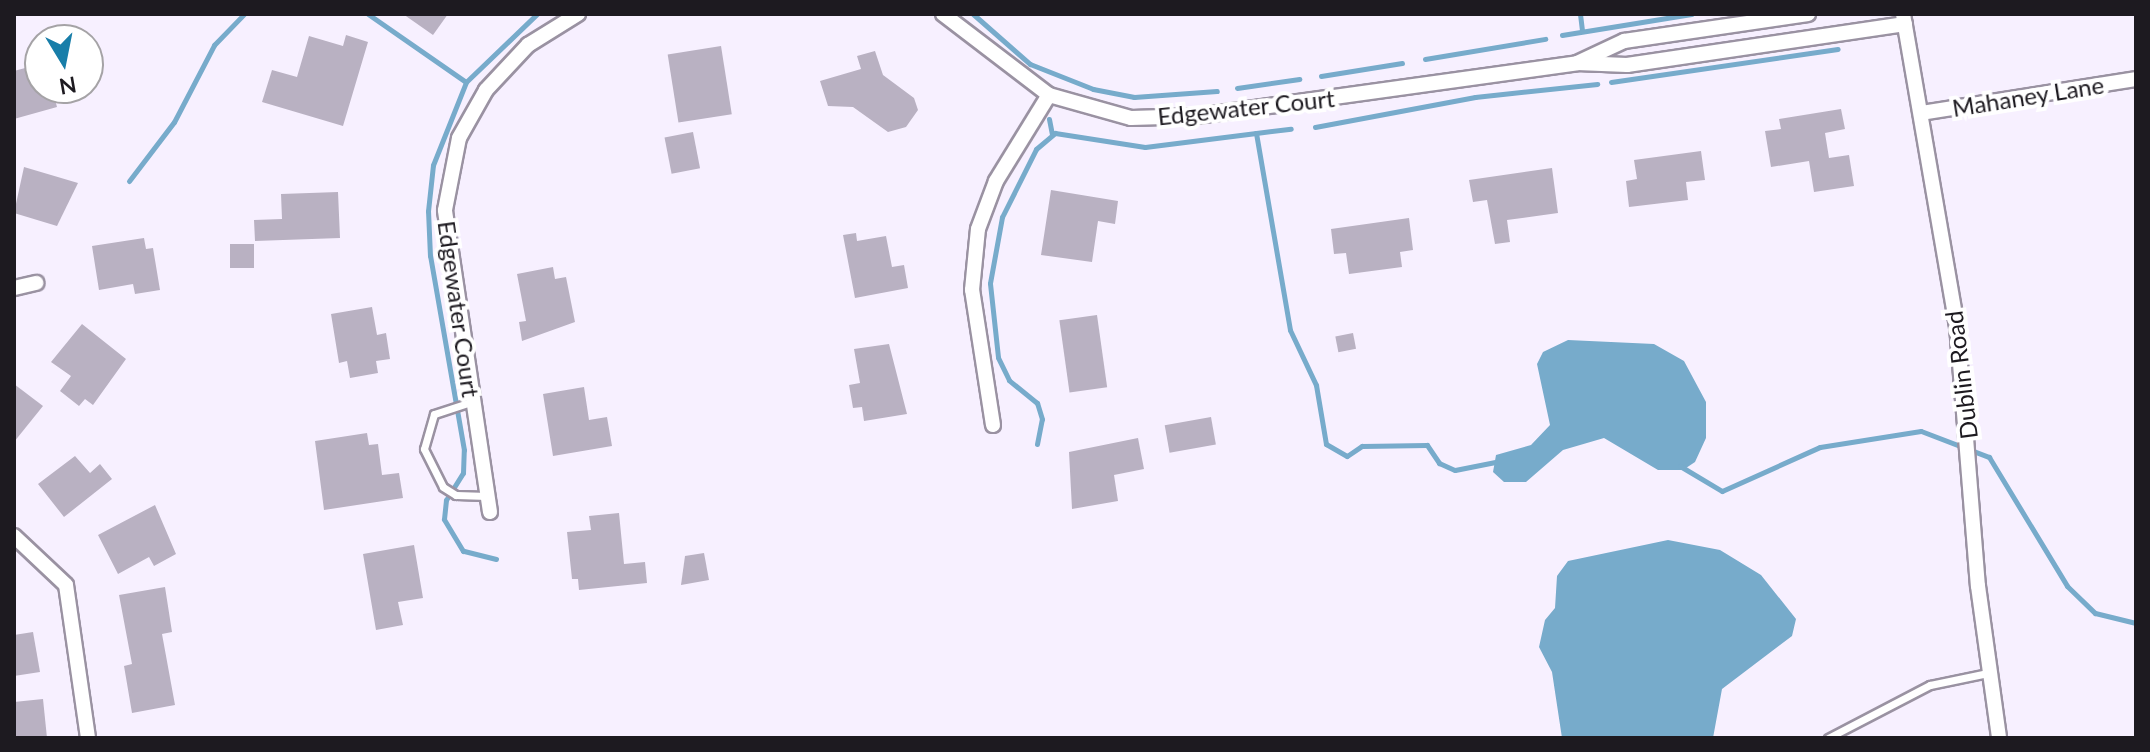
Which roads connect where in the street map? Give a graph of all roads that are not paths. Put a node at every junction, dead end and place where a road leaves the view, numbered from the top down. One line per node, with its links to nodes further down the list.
1 (578, 14): 11 (street, Edgewater Court)
2 (943, 14): 7 (street, Edgewater Court)
3 (1808, 14): 5 (street, Edgewater Court)
4 (1904, 19): 5 (street, Edgewater Court); 8 (street, Dublin Road)
5 (1577, 63): 7 (street, Edgewater Court)
6 (2136, 79): 8 (street, Mahaney Lane)
7 (1049, 95): 12 (street)
8 (1921, 113): 16 (street, Dublin Road)
9 (36, 283): 10 (street)
10 (14, 288)
11 (466, 403): 13 (street, Edgewater Court); 13 (lane)
12 (993, 425)
13 (487, 496): 14 (street, Edgewater Court)
14 (490, 512)
15 (14, 536): 17 (street)
16 (1988, 673): 18 (lane); 19 (street, Dublin Road)
17 (88, 738)
18 (1828, 738)
19 (1999, 738)

